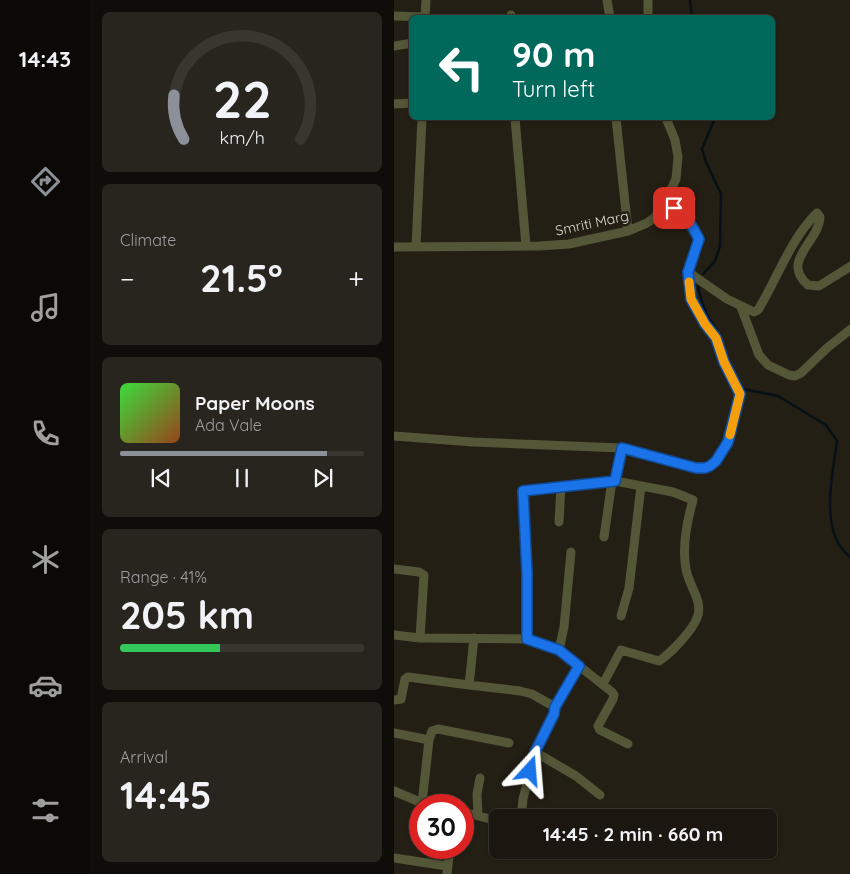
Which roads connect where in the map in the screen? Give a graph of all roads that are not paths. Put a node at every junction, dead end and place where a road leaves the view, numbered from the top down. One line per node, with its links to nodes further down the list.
1 (426, 0): 4 (street)
2 (607, 0): 5 (street)
3 (648, 0): 6 (street)
4 (425, 15)
5 (610, 15)
6 (648, 15)
7 (394, 16): 8 (street)
8 (409, 16)
9 (409, 44): 10 (street)
10 (394, 46)
11 (409, 103): 12 (street)
12 (394, 104)
13 (422, 120): 21 (street)
14 (514, 120): 19 (street)
15 (616, 120): 18 (street)
16 (667, 120): 17 (street, Smriti Marg)
17 (661, 208): 18 (street, Smriti Marg); 23 (street)
18 (628, 231): 19 (street, Smriti Marg)
19 (526, 246): 21 (street, Smriti Marg)
20 (394, 247): 21 (street, Smriti Marg)
21 (416, 247)
22 (850, 266): 24 (street)
23 (688, 272): 24 (street); 27 (street)
24 (741, 307): 25 (street)
25 (850, 329)
26 (394, 436): 27 (street)
27 (622, 448): 28 (street)
28 (613, 481): 29 (street); 30 (street); 32 (street)
29 (561, 486): 31 (street); 39 (street)
30 (641, 486): 35 (street); 42 (street)
31 (559, 522)
32 (604, 537)
33 (571, 552): 40 (street)
34 (394, 569): 37 (street)
35 (621, 616)
36 (394, 635): 37 (street)
37 (420, 638): 38 (street)
38 (474, 638): 39 (street); 43 (street)
39 (527, 639): 40 (street)
40 (559, 650): 41 (street)
41 (579, 666): 42 (street); 45 (street)
42 (603, 684): 49 (street)
43 (469, 685): 44 (street); 45 (street)
44 (394, 700)
45 (555, 707): 50 (street)
46 (394, 733): 47 (street)
47 (429, 740): 48 (street); 53 (street)
48 (509, 743)
49 (628, 744)
50 (535, 752): 54 (street); 56 (street)
51 (480, 778): 58 (street)
52 (394, 791): 55 (street)
53 (423, 794)
54 (600, 795)
55 (409, 797)
56 (523, 809)
57 (474, 814): 58 (street)
58 (478, 815): 59 (street)
59 (489, 818)
60 (394, 858): 61 (street)
61 (447, 870)

